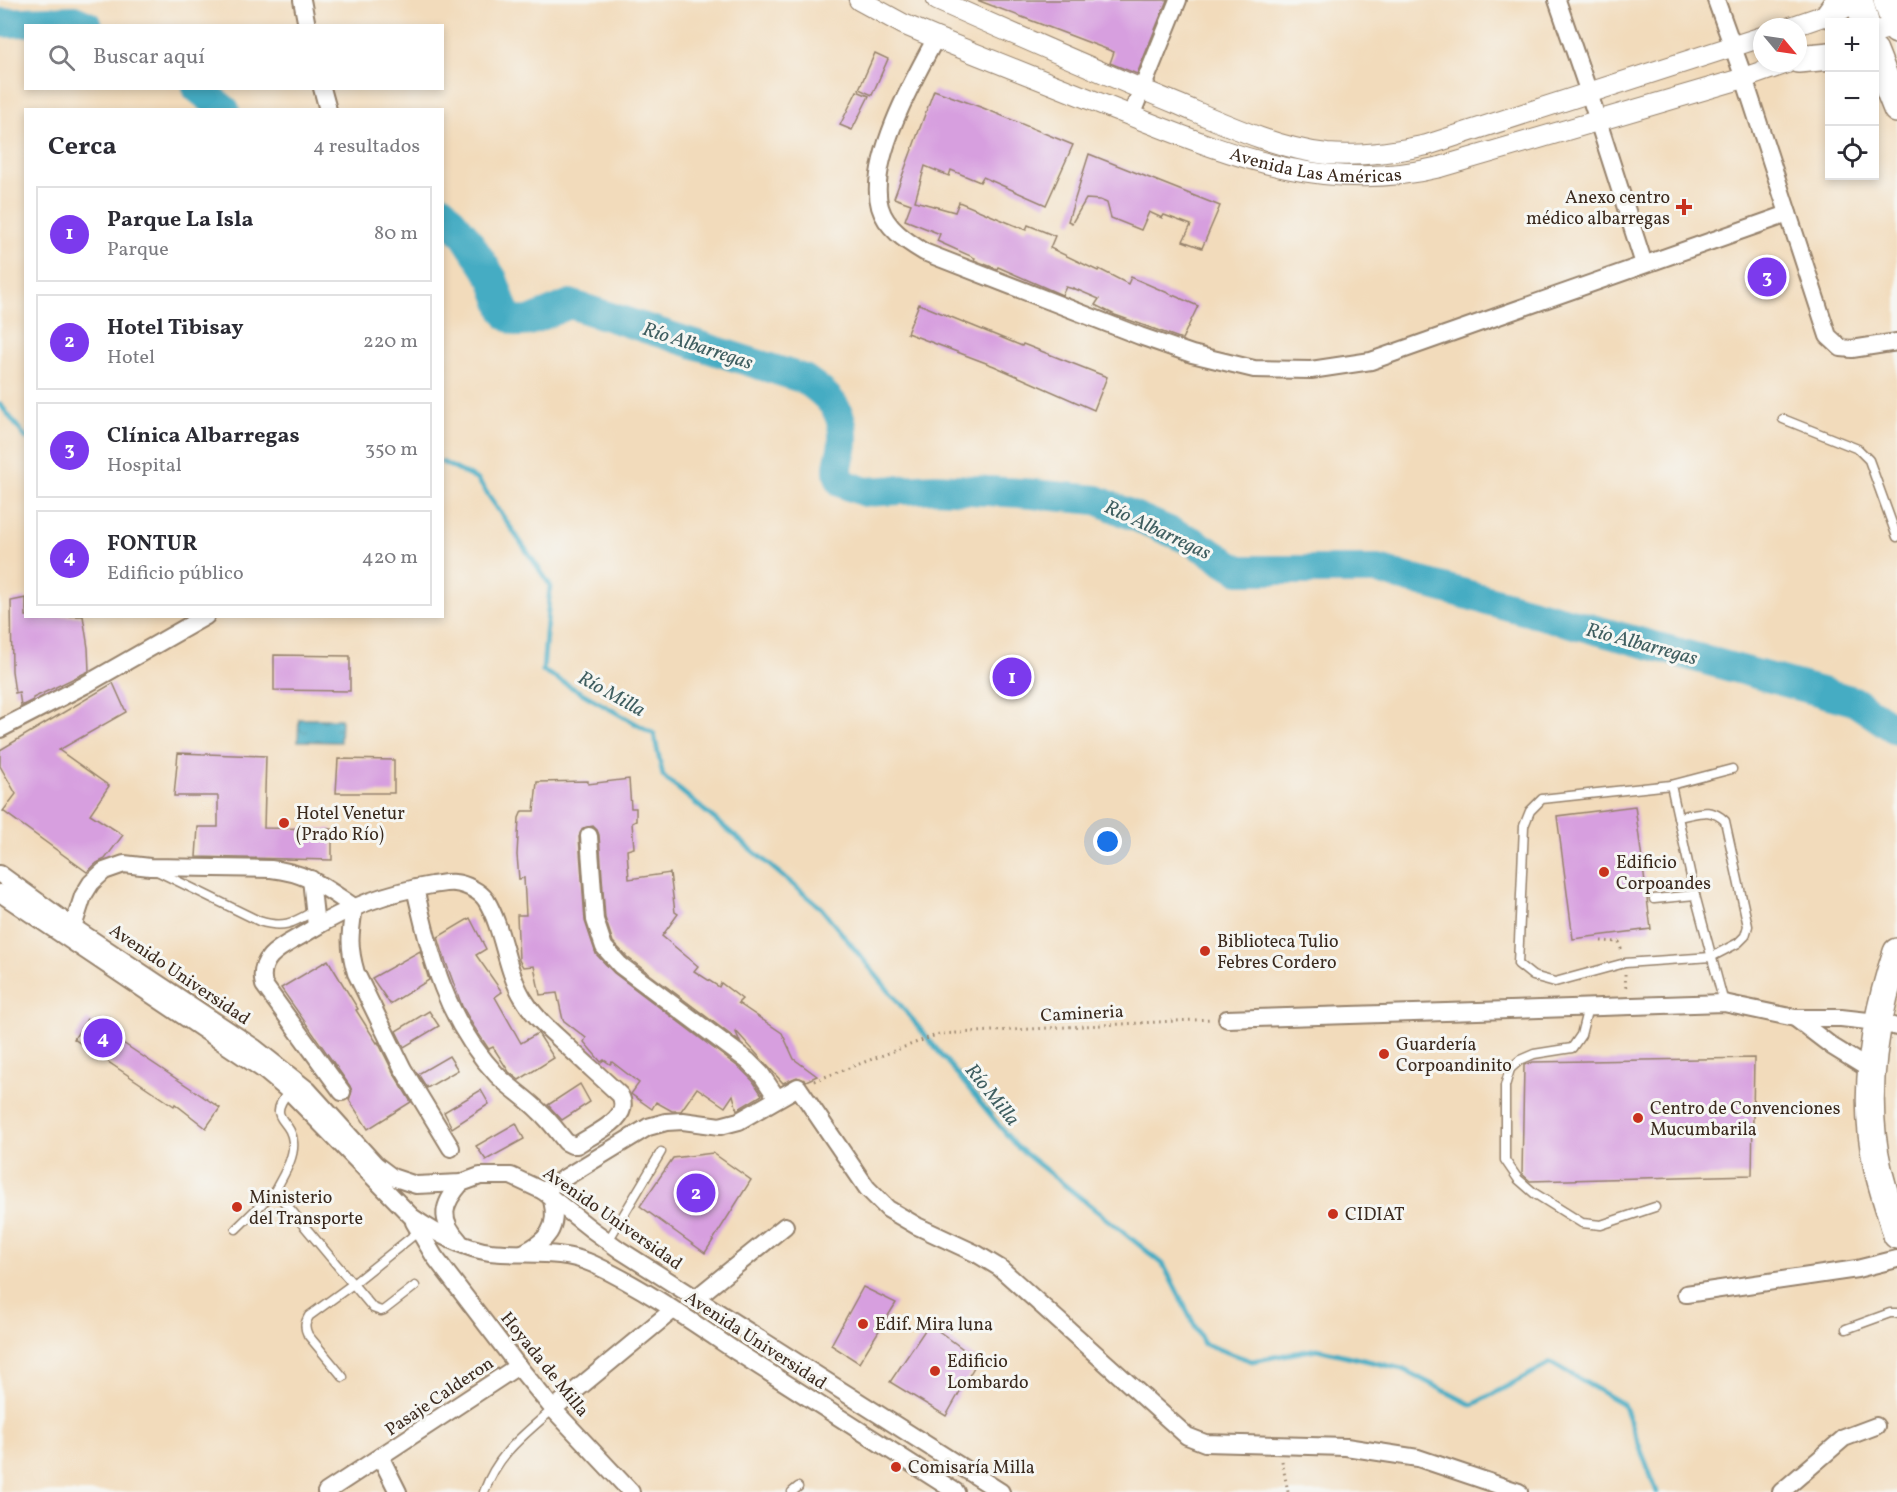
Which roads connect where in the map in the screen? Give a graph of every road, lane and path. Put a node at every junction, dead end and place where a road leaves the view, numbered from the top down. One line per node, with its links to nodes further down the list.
1 (302, 0): 10 (street)
2 (859, 0): 12 (street, Avenida Las Américas)
3 (940, 0): 23 (street, Avenida Las Américas)
4 (1178, 0): 23 (street)
5 (1557, 0): 24 (street)
6 (1716, 0): 14 (street)
7 (1887, 0): 11 (highway)
8 (1854, 7): 9 (street)
9 (1807, 22)
10 (307, 24)
11 (1891, 28)
12 (936, 38): 27 (street, Avenida Las Américas); 30 (street)
13 (1753, 40): 14 (street, Avenida Las Américas)
14 (1732, 47): 21 (street); 24 (street, Avenida Las Américas)
15 (1825, 50): 16 (street)
16 (1807, 56)
17 (1825, 56): 18 (highway)
18 (1807, 58)
19 (1761, 72): 21 (street, Avenida Las Américas)
20 (1880, 74): 26 (highway)
21 (1744, 78): 28 (street, Avenida Las Américas); 29 (street)
22 (323, 90): 25 (street)
23 (1142, 90): 24 (street, Avenida Las Américas); 27 (street)
24 (1589, 93): 28 (street)
25 (327, 108)
26 (1897, 109)
27 (1131, 116): 28 (street, Avenida Las Américas)
28 (1598, 121): 30 (street)
29 (1788, 214): 30 (street); 31 (street)
30 (1644, 264)
31 (1897, 342)
32 (1783, 418): 33 (lane)
33 (1897, 537)
34 (202, 618): 35 (street)
35 (0, 729)
36 (1732, 769): 37 (lane)
37 (1671, 784): 38 (lane); 51 (lane)
38 (1678, 817): 45 (lane); 51 (lane)
39 (589, 836): 61 (street)
40 (150, 867): 42 (street); 48 (lane); 49 (street)
41 (0, 874): 49 (street, Avenido Universidad)
42 (311, 879): 47 (street); 48 (street)
43 (414, 888): 43 (street); 47 (street)
44 (0, 893): 59 (street, Avenido Universidad)
45 (1695, 895): 46 (lane); 51 (lane)
46 (1654, 899)
47 (354, 907): 48 (street); 62 (street)
48 (316, 918): 60 (street)
49 (73, 927): 64 (street, Avenido Universidad)
50 (1897, 952): 56 (highway)
51 (1711, 957): 52 (lane)
52 (1724, 1003): 53 (street); 54 (street)
53 (1588, 1006): 55 (street); 67 (lane)
54 (1795, 1018): 56 (street); 57 (street)
55 (1227, 1019): 58 (path, Camineria)
56 (1887, 1024): 57 (highway)
57 (1872, 1071): 71 (highway)
58 (798, 1087): 61 (street); 87 (street)
59 (289, 1091): 65 (lane); 68 (street, Avenido Universidad)
60 (342, 1092)
61 (777, 1098): 66 (street)
62 (451, 1148)
63 (661, 1152): 72 (lane)
64 (461, 1183): 66 (street, Avenido Universidad); 73 (street)
65 (275, 1191): 70 (lane); 76 (lane)
66 (547, 1196): 72 (street, Avenido Universidad); 74 (street)
67 (1655, 1207)
68 (416, 1224): 73 (street, Avenido Universidad); 76 (lane); 83 (street, Hoyada de Milla)
69 (784, 1226): 79 (street)
70 (236, 1229)
71 (1897, 1235)
72 (608, 1241): 79 (street, Avenido Universidad)
73 (461, 1244): 74 (street, Avenido Universidad)
74 (524, 1253): 80 (street, Avenida Universidad)
75 (1897, 1259): 78 (street)
76 (353, 1284): 77 (lane); 84 (lane)
77 (415, 1286)
78 (1686, 1294)
79 (696, 1298): 94 (street, Avenido Universidad)
80 (673, 1310): 85 (street); 93 (street, Avenida Universidad)
81 (1897, 1313): 82 (lane)
82 (1846, 1329)
83 (518, 1366): 85 (street, Hoyada de Milla); 88 (street, Pasaje Calderon)
84 (343, 1377)
85 (553, 1409): 91 (lane); 92 (street, Hoyada de Milla)
86 (1876, 1426): 97 (street)
87 (1278, 1446): 95 (path); 96 (street)
88 (381, 1458): 89 (street, Pasaje Calderon); 90 (street, Pasaje Calderon)
89 (326, 1492)
90 (398, 1492)
91 (484, 1492)
92 (631, 1492)
93 (956, 1492)
94 (1001, 1492)
95 (1288, 1492)
96 (1519, 1492)
97 (1781, 1492)

